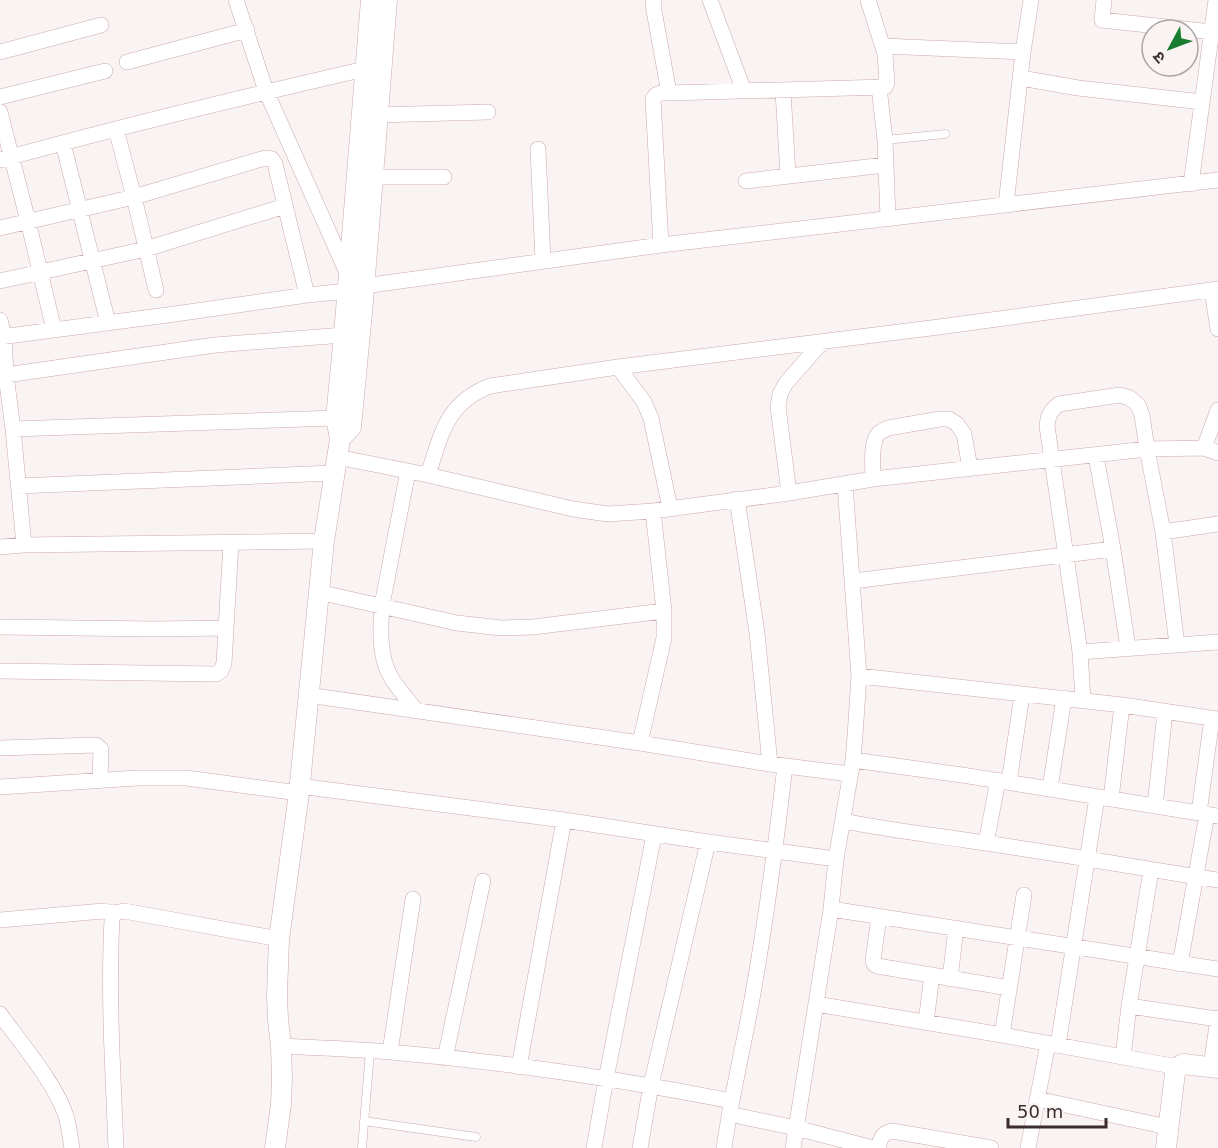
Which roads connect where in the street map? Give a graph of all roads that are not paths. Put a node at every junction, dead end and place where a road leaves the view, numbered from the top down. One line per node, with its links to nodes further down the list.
1 (236, 0): 11 (street)
2 (371, 0): 18 (street)
3 (387, 0): 30 (street)
4 (654, 0): 25 (street)
5 (710, 0): 23 (street)
6 (867, 0): 13 (street)
7 (1031, 0): 15 (street)
8 (1104, 0): 12 (street)
9 (1216, 0): 12 (street)
10 (101, 25): 14 (street)
11 (247, 30): 17 (street); 22 (street)
12 (1212, 32): 16 (street)
13 (883, 46): 15 (street); 21 (street)
14 (0, 52)
15 (1023, 52): 20 (street)
16 (1213, 58): 27 (street)
17 (127, 62)
18 (365, 69): 22 (street); 57 (street)
19 (105, 71): 26 (street)
20 (1021, 78): 27 (street); 45 (street)
21 (879, 87): 24 (street); 33 (street)
22 (266, 91): 31 (street); 57 (street)
23 (744, 91): 24 (street); 25 (street)
24 (783, 91): 38 (street)
25 (669, 93): 51 (street)
26 (0, 97)
27 (1202, 102): 43 (street)
28 (0, 112): 36 (street)
29 (488, 112): 30 (street)
30 (377, 116): 39 (street)
31 (116, 129): 34 (street); 44 (street)
32 (945, 134): 33 (lane)
33 (885, 140): 37 (street)
34 (63, 143): 36 (street); 47 (street)
35 (538, 149): 54 (street)
36 (6, 159): 49 (street)
37 (885, 165): 38 (street); 48 (street)
38 (788, 175): 42 (street)
39 (372, 177): 40 (street); 57 (street)
40 (444, 177)
41 (1218, 180): 43 (street)
42 (746, 181)
43 (1191, 184): 45 (street)
44 (134, 197): 46 (street); 47 (street); 52 (street)
45 (1006, 205): 48 (street)
46 (285, 206): 52 (street); 60 (street)
47 (80, 210): 49 (street); 53 (street)
48 (888, 218): 51 (street)
49 (28, 221): 50 (street); 55 (street)
50 (0, 228)
51 (661, 245): 54 (street)
52 (146, 249): 53 (street); 59 (street)
53 (93, 260): 55 (street); 62 (street)
54 (543, 261): 57 (street)
55 (39, 273): 56 (street); 64 (street)
56 (0, 281)
57 (353, 284): 60 (street); 65 (street); 75 (street)
58 (1215, 289): 63 (street); 67 (street)
59 (156, 290)
60 (307, 295): 62 (street)
61 (0, 320): 66 (street)
62 (108, 323): 64 (street)
63 (1218, 329)
64 (54, 330): 66 (street)
65 (344, 335): 69 (street); 71 (street)
66 (2, 337): 69 (street)
67 (822, 342): 68 (street); 84 (street)
68 (618, 367): 80 (street); 86 (street)
69 (6, 375): 72 (street)
70 (1218, 410): 74 (street)
71 (336, 418): 72 (street); 75 (street)
72 (13, 429): 83 (street)
73 (1147, 449): 74 (street); 76 (street); 77 (street); 89 (street)
74 (1211, 450)
75 (337, 456): 79 (street); 83 (street); 90 (street)
76 (1096, 456): 77 (street); 94 (street)
77 (1053, 460): 78 (street); 95 (street)
78 (970, 468): 81 (street); 81 (street)
79 (408, 471): 80 (street); 98 (street)
80 (428, 475): 87 (street)
81 (873, 479): 82 (street)
82 (845, 484): 84 (street); 96 (street)
83 (18, 486): 92 (street)
84 (789, 493): 85 (street)
85 (737, 499): 86 (street); 118 (street)
86 (670, 508): 87 (street)
87 (653, 511): 99 (street)
88 (1218, 524): 89 (street)
89 (1163, 532): 103 (street)
90 (324, 541): 91 (street); 97 (street)
91 (231, 543): 92 (street); 101 (street)
92 (24, 545): 93 (street)
93 (0, 547)
94 (1113, 549): 95 (street); 104 (street)
95 (1065, 555): 96 (street); 105 (street)
96 (853, 581): 107 (street)
97 (318, 592): 98 (street); 109 (street)
98 (382, 605): 99 (street); 113 (street)
99 (664, 611): 116 (street)
100 (0, 627): 101 (street)
101 (226, 628): 106 (street)
102 (1218, 642): 103 (street)
103 (1177, 645): 104 (street)
104 (1128, 648): 105 (street)
105 (1080, 652): 111 (street)
106 (0, 671)
107 (859, 676): 108 (street); 119 (street)
108 (1022, 694): 110 (street); 121 (street)
109 (308, 695): 113 (street); 124 (street)
110 (1064, 698): 111 (street); 123 (street)
111 (1083, 700): 112 (street)
112 (1122, 705): 114 (street); 125 (street)
113 (415, 710): 116 (street)
114 (1165, 712): 115 (street); 126 (street)
115 (1215, 718): 127 (street)
116 (640, 743): 118 (street)
117 (0, 748): 120 (street)
118 (778, 765): 119 (street); 133 (street)
119 (851, 767): 121 (street); 129 (street)
120 (100, 780): 122 (street); 124 (street)
121 (1003, 781): 123 (street); 132 (street)
122 (0, 787)
123 (1050, 788): 125 (street)
124 (299, 789): 128 (street); 148 (street)
125 (1104, 798): 126 (street); 135 (street)
126 (1155, 806): 127 (street)
127 (1208, 815): 137 (street)
128 (564, 820): 130 (street); 168 (street)
129 (843, 821): 132 (street); 134 (street)
130 (654, 835): 131 (street); 171 (street)
131 (708, 842): 133 (street); 172 (street)
132 (986, 843): 135 (street)
133 (775, 852): 134 (street); 174 (street)
134 (836, 859): 142 (street)
135 (1087, 859): 136 (street); 149 (street)
136 (1151, 870): 137 (street); 150 (street)
137 (1195, 876): 138 (street); 151 (street)
138 (1218, 880)
139 (483, 881): 167 (street)
140 (1024, 895): 147 (street)
141 (413, 899): 165 (street)
142 (831, 909): 144 (street); 156 (street)
143 (114, 914): 145 (street); 148 (street); 180 (street)
144 (879, 917): 146 (street); 153 (street)
145 (0, 920)
146 (956, 928): 147 (street); 154 (street)
147 (1017, 938): 149 (street); 155 (street)
148 (279, 939): 163 (street)
149 (1074, 947): 150 (street); 162 (street)
150 (1136, 957): 151 (street); 157 (street)
151 (1180, 964): 152 (street)
152 (1218, 969)
153 (932, 975): 154 (street); 160 (street)
154 (950, 979): 155 (street)
155 (1009, 988): 161 (street)
156 (816, 1004): 160 (street); 177 (street)
157 (1129, 1006): 159 (street); 166 (street)
158 (0, 1014): 179 (street)
159 (1218, 1019): 170 (street)
160 (926, 1022): 161 (street)
161 (1002, 1035): 162 (street)
162 (1053, 1044): 166 (street); 173 (street)
163 (281, 1046): 164 (street); 181 (street)
164 (370, 1051): 165 (street); 175 (lane)
165 (390, 1052): 167 (street)
166 (1123, 1057): 169 (street)
167 (445, 1058): 168 (street)
168 (519, 1067): 171 (street)
169 (1178, 1067): 170 (street); 176 (street)
170 (1214, 1067)
171 (606, 1079): 172 (street); 183 (street)
172 (651, 1085): 174 (street); 184 (street)
173 (1037, 1099): 176 (street); 190 (street)
174 (730, 1108): 177 (street); 185 (street)
175 (364, 1121): 178 (lane); 182 (lane)
176 (1168, 1127): 191 (street)
177 (796, 1128): 186 (street); 187 (street)
178 (476, 1137)
179 (72, 1148)
180 (116, 1148)
181 (274, 1148)
182 (362, 1148)
183 (594, 1148)
184 (640, 1148)
185 (724, 1148)
186 (793, 1148)
187 (873, 1148)
188 (878, 1148): 189 (street)
189 (991, 1148)
190 (1028, 1148)
191 (1166, 1148)

